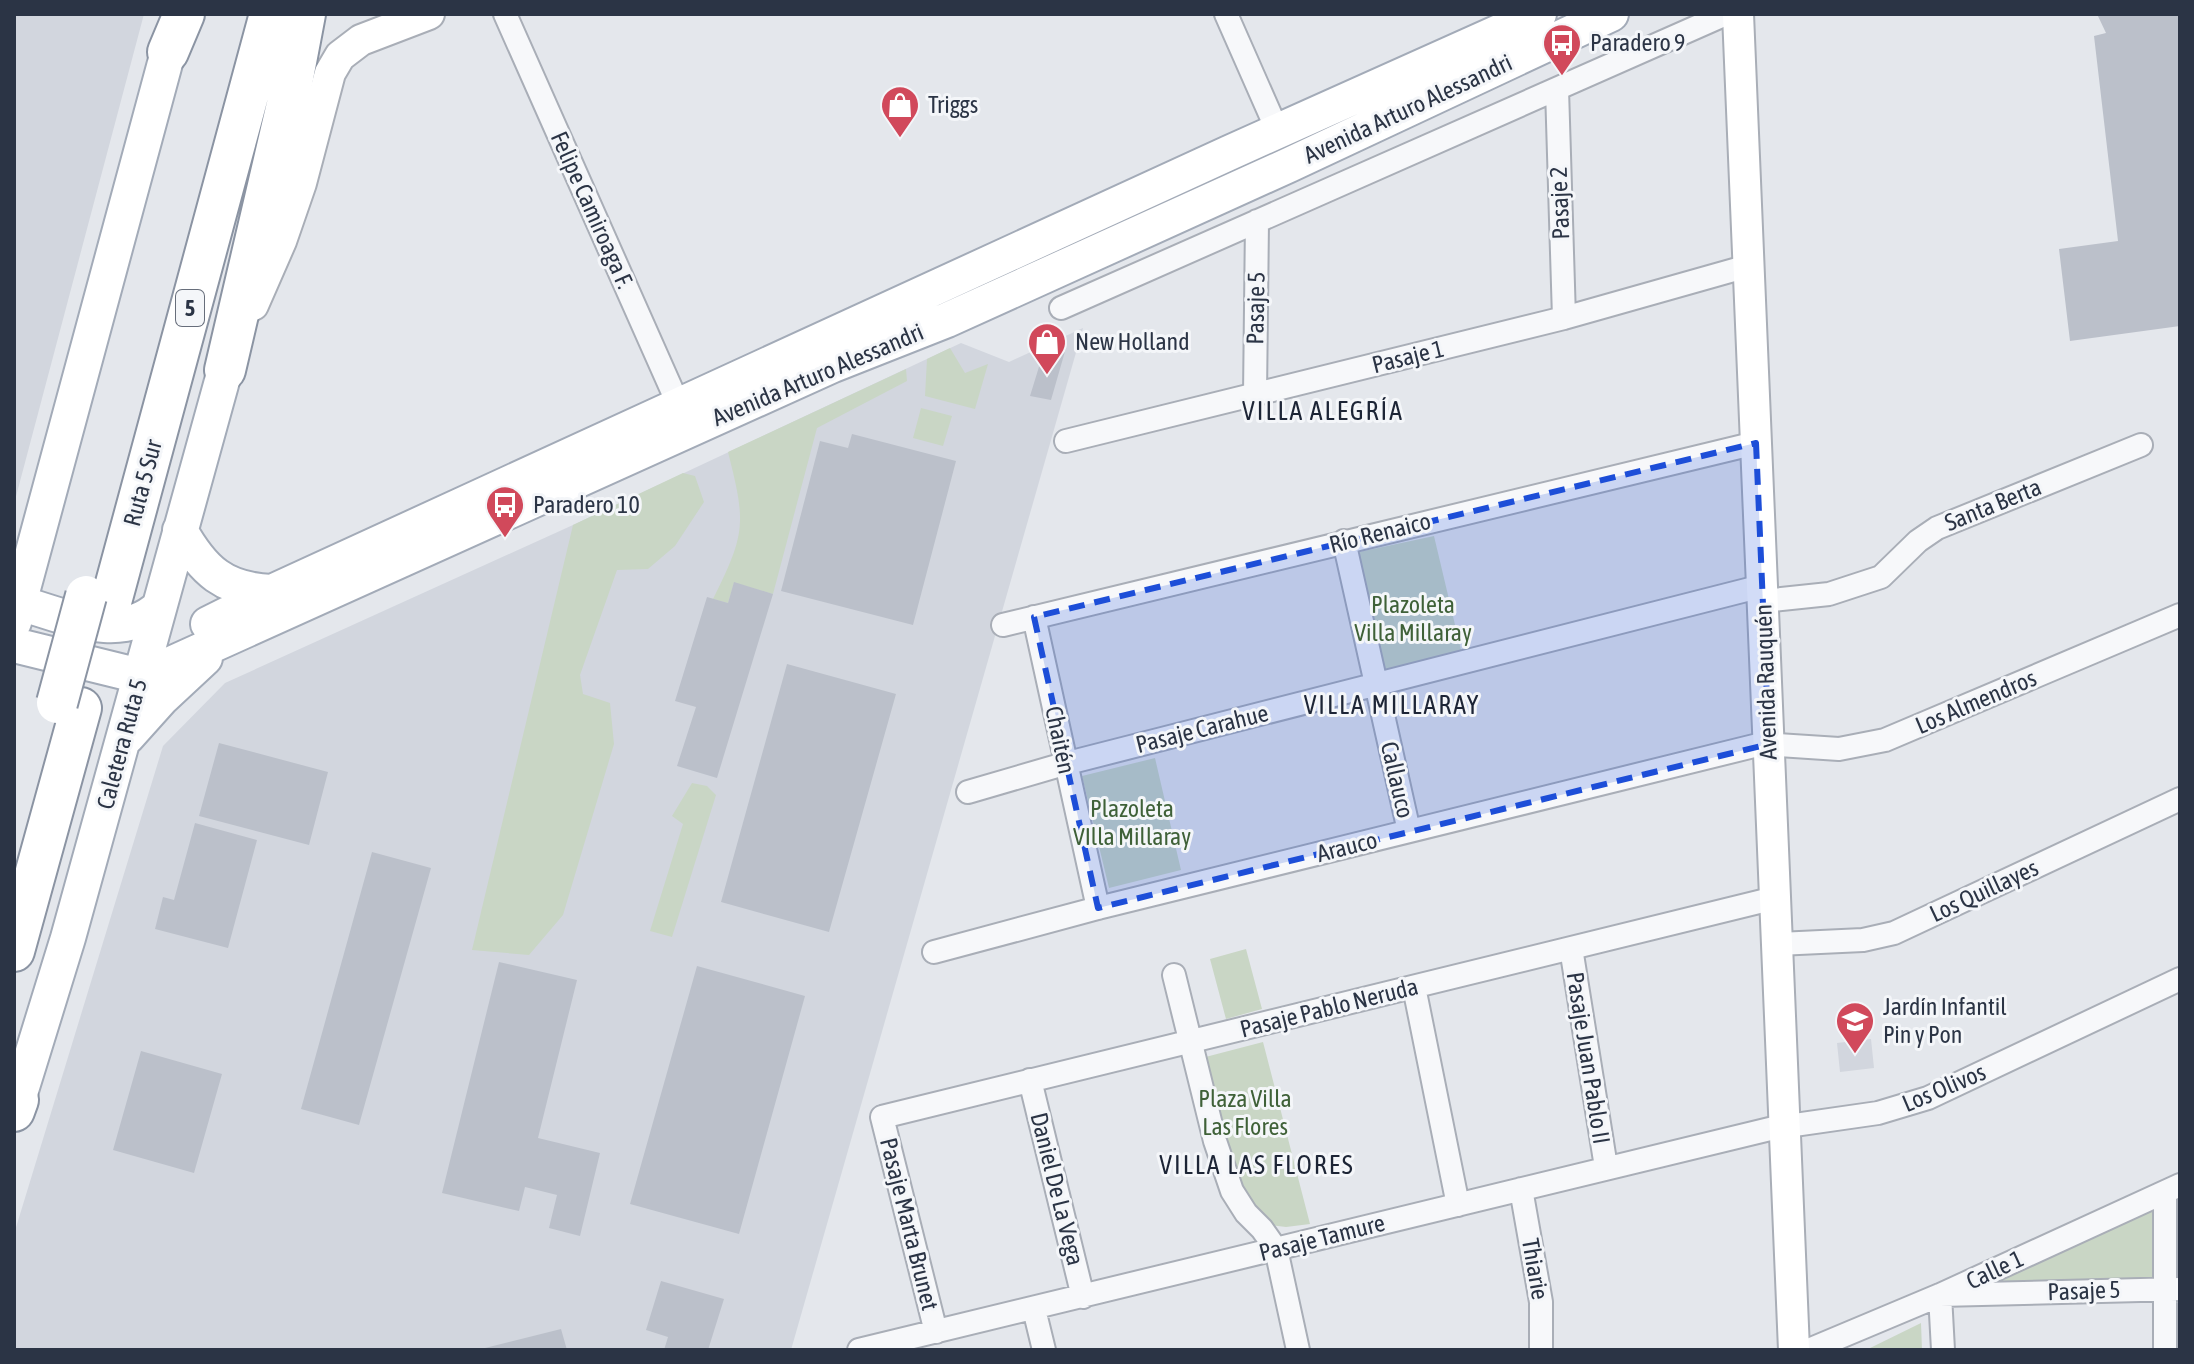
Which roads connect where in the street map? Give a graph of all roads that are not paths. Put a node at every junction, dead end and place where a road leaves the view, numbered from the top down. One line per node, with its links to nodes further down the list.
1 (176, 14): 13 (main road)
2 (184, 14): 13 (highway)
3 (244, 14): 30 (highway, Ruta 5 Sur / 5)
4 (270, 14): 30 (highway, Ruta 5 Sur / 5)
5 (305, 14): 20 (highway)
6 (429, 14): 20 (main road)
7 (505, 14): 22 (street, Felipe Camiroaga F.)
8 (1226, 14): 15 (street)
9 (1539, 14): 15 (main road, Avenida Arturo Alessandri)
10 (1611, 14): 36 (main road, Avenida Arturo Alessandri)
11 (1726, 14): 14 (street, Avenida Arturo Alessandri)
12 (1738, 14): 17 (main road, Avenida Rauquén)
13 (168, 52): 33 (main road)
14 (1557, 89): 16 (street, Avenida Arturo Alessandri); 19 (street, Pasaje 2)
15 (1278, 132): 22 (main road, Avenida Arturo Alessandri)
16 (1257, 221): 18 (street, Avenida Arturo Alessandri); 21 (street, Pasaje 5)
17 (1748, 266): 19 (street, Pasaje 1); 24 (main road, Avenida Rauquén)
18 (1061, 308)
19 (1564, 318): 21 (street, Pasaje 1)
20 (225, 370): 26 (main road, Caletera Ruta 5)
21 (1255, 395): 23 (street, Pasaje 1)
22 (679, 406): 28 (main road, Avenida Arturo Alessandri)
23 (1066, 441)
24 (1756, 443): 27 (street, Río Renaico); 29 (main road, Avenida Rauquén)
25 (2141, 445): 29 (street, Santa Berta)
26 (180, 530): 28 (main road); 31 (main road, Caletera Ruta 5)
27 (1344, 541): 34 (street, Río Renaico); 39 (street, Callauco)
28 (272, 592): 38 (main road, Avenida Arturo Alessandri)
29 (1762, 593): 39 (street, Pasaje Carahue); 42 (main road, Avenida Rauquén)
30 (98, 599): 40 (highway, Ruta 5 Sur / 5)
31 (159, 607): 33 (main road); 38 (main road, Caletera Ruta 5)
32 (2180, 615): 42 (street, Los Almendros)
33 (16, 616): 38 (main road, Avenida Arturo Alessandri)
34 (1034, 617): 35 (street, Río Renaico); 43 (street, Chaitén)
35 (1003, 625)
36 (227, 640): 38 (main road, Avenida Arturo Alessandri); 41 (main road)
37 (14, 645): 38 (main road)
38 (143, 664): 41 (main road, Caletera Ruta 5)
39 (1376, 685): 43 (street, Pasaje Carahue); 46 (street, Callauco)
40 (69, 706): 47 (highway, Ruta 5 Sur / 5); 52 (highway, Ruta 5 Sur / 5)
41 (124, 741): 59 (main road, Caletera Ruta 5)
42 (1766, 744): 46 (street, Arauco); 48 (main road, Avenida Rauquén)
43 (1064, 764): 44 (street, Pasaje Carahue); 49 (street, Chaitén)
44 (968, 792)
45 (2180, 799): 50 (street, Los Quillayes)
46 (1409, 831): 49 (street, Arauco)
47 (14, 857)
48 (1775, 898): 50 (main road, Avenida Rauquén); 51 (street, Pasaje Pablo Neruda)
49 (1098, 908): 53 (street, Arauco)
50 (1777, 944): 61 (main road, Avenida Rauquén)
51 (1571, 948): 56 (street, Pasaje Pablo Neruda); 62 (street, Pasaje Juan Pablo II)
52 (14, 951)
53 (934, 952)
54 (1174, 975): 57 (street)
55 (2180, 979): 61 (street, Los Olivos)
56 (1414, 987): 57 (street, Pasaje Pablo Neruda); 65 (street)
57 (1192, 1041): 58 (street, Pasaje Pablo Neruda); 66 (street)
58 (1030, 1080): 60 (street, Pasaje Pablo Neruda); 69 (street, Daniel De La Vega)
59 (15, 1109)
60 (882, 1117): 71 (street, Pasaje Marta Brunet)
61 (1785, 1126): 62 (street, Pasaje Tamure); 76 (main road, Avenida Rauquén)
62 (1606, 1167): 64 (street, Pasaje Tamure)
63 (2173, 1188): 67 (street); 68 (street, Calle 1)
64 (1521, 1189): 65 (street, Pasaje Tamure); 75 (street, Thiarie)
65 (1458, 1205): 66 (street, Pasaje Tamure)
66 (1276, 1249): 69 (street, Pasaje Tamure); 74 (street)
67 (2172, 1289): 68 (street, Pasaje 5); 79 (street)
68 (1940, 1295): 77 (street, Calle 1); 78 (street)
69 (1083, 1297): 70 (street, Pasaje Tamure)
70 (1034, 1309): 71 (street, Pasaje Tamure); 73 (street)
71 (936, 1332): 72 (street, Pasaje Tamure)
72 (859, 1350)
73 (1044, 1350)
74 (1298, 1350)
75 (1541, 1350)
76 (1794, 1350)
77 (1809, 1350)
78 (1943, 1350)
79 (2165, 1350)

